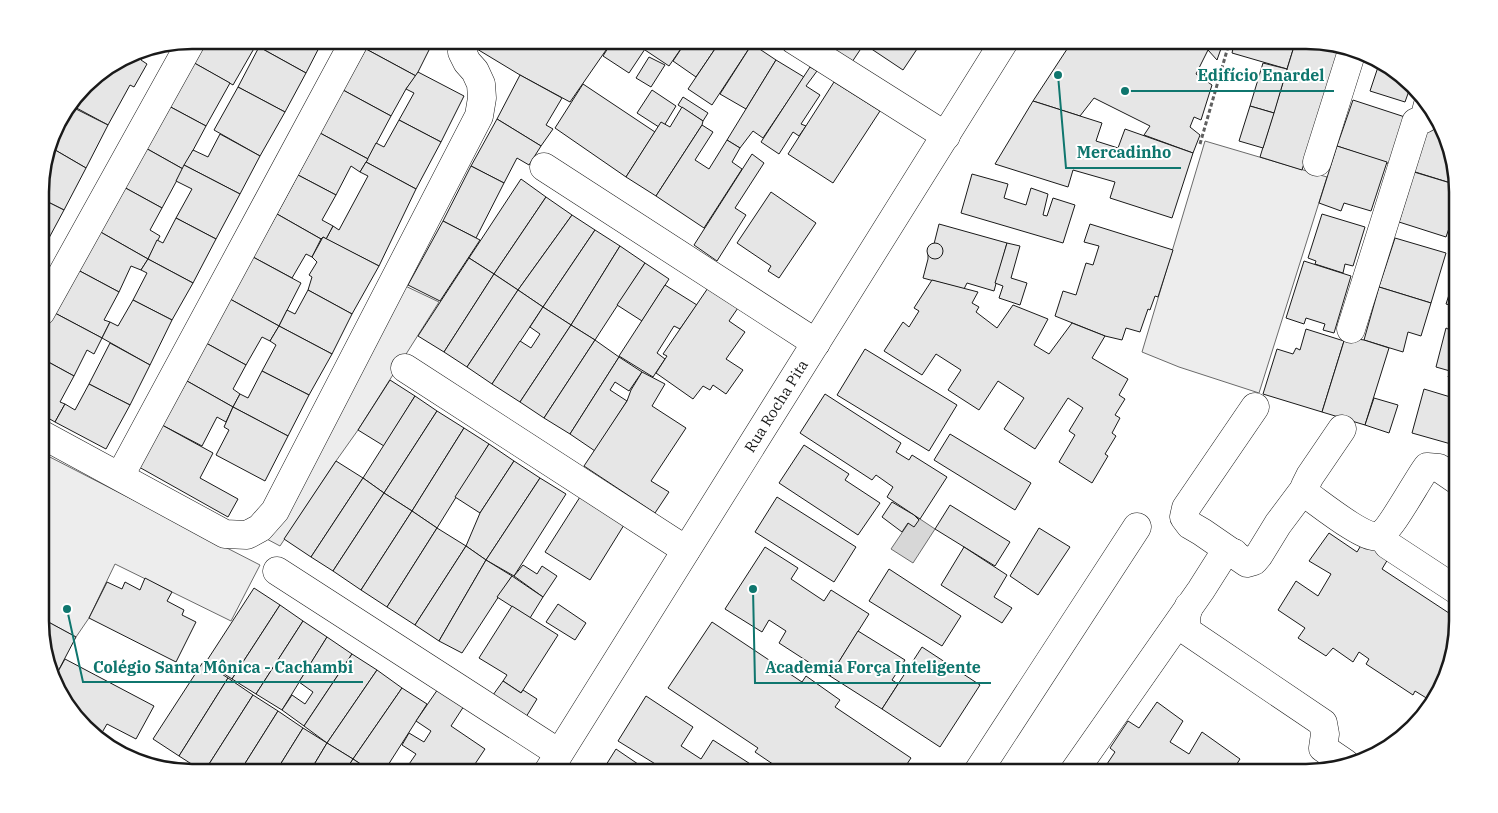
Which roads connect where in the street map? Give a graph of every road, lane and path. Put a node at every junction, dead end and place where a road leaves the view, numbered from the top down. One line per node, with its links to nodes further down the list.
1 (187, 49): 13 (street)
2 (350, 49): 21 (street)
3 (463, 49): 21 (street)
4 (808, 49): 9 (street)
5 (999, 49): 9 (street, Rua Rocha Pita)
6 (1227, 49): 10 (path)
7 (1350, 56): 11 (street)
8 (1426, 113): 14 (street)
9 (946, 136): 15 (street, Rua Rocha Pita)
10 (1200, 144)
11 (1317, 162)
12 (544, 167): 15 (street)
13 (49, 298)
14 (1351, 329)
15 (816, 343): 25 (street, Rua Rocha Pita)
16 (405, 368): 25 (street)
17 (1255, 407): 26 (street)
18 (1342, 429): 22 (street)
19 (49, 438): 21 (street)
20 (1449, 475): 24 (street)
21 (120, 476)
22 (1306, 494): 24 (street); 26 (street)
23 (1137, 526): 32 (street)
24 (1383, 533): 28 (street)
25 (686, 550): 31 (street, Rua Rocha Pita)
26 (1234, 553): 29 (street)
27 (277, 571): 31 (street)
28 (1449, 585)
29 (1189, 606): 30 (street); 33 (street)
30 (1341, 760)
31 (553, 763)
32 (983, 764)
33 (1079, 764)

